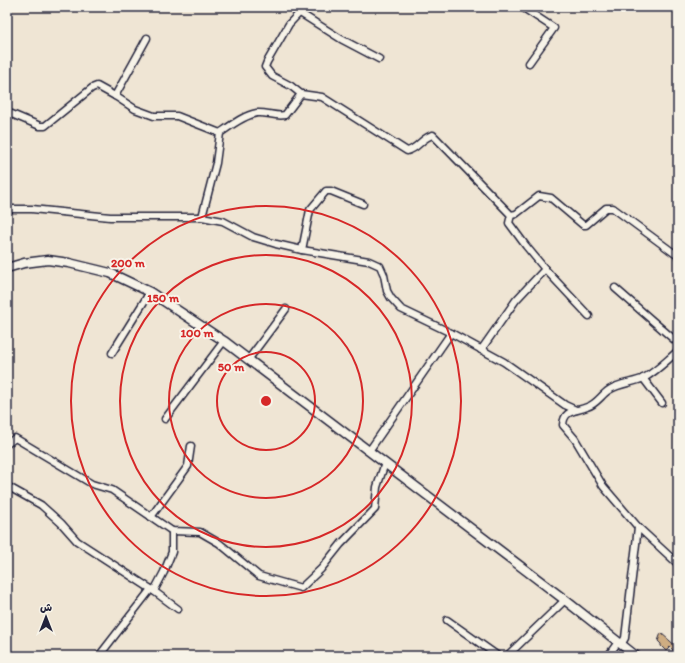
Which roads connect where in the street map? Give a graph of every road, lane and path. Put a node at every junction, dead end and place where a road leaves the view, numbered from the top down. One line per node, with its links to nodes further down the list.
1 (305, 7): 3 (street)
2 (522, 7): 6 (street)
3 (300, 13): 5 (street); 7 (street)
4 (147, 38): 8 (street)
5 (379, 59)
6 (529, 64)
7 (302, 94): 10 (street); 13 (street)
8 (115, 96): 9 (street); 10 (street)
9 (7, 112)
10 (220, 134): 14 (street)
11 (363, 204): 15 (street)
12 (7, 209): 14 (street)
13 (511, 215): 16 (street); 18 (street)
14 (202, 217): 15 (street)
15 (302, 250): 23 (street)
16 (678, 256)
17 (7, 268): 20 (street)
18 (545, 269): 22 (street); 26 (street)
19 (615, 288): 25 (street)
20 (150, 292): 24 (street); 27 (street)
21 (286, 309): 29 (street)
22 (589, 316)
23 (451, 333): 26 (street); 36 (street)
24 (224, 341): 29 (street); 33 (street)
25 (678, 343)
26 (481, 350): 32 (street)
27 (112, 353)
28 (676, 354): 30 (street)
29 (248, 360): 36 (street)
30 (643, 378): 31 (street); 32 (street)
31 (662, 403)
32 (576, 410): 40 (street)
33 (165, 419)
34 (7, 444): 39 (street)
35 (191, 446): 39 (street)
36 (369, 451): 37 (street)
37 (385, 463): 41 (street); 44 (street)
38 (7, 486): 43 (street)
39 (151, 517): 41 (street)
40 (638, 527): 42 (street); 47 (street)
41 (172, 531): 43 (street)
42 (678, 564)
43 (153, 590): 45 (street); 48 (street)
44 (565, 600): 47 (street); 50 (street)
45 (178, 609)
46 (448, 620): 49 (street)
47 (620, 644): 51 (street); 52 (street)
48 (99, 656)
49 (498, 656)
50 (507, 656)
51 (608, 656)
52 (636, 656)

